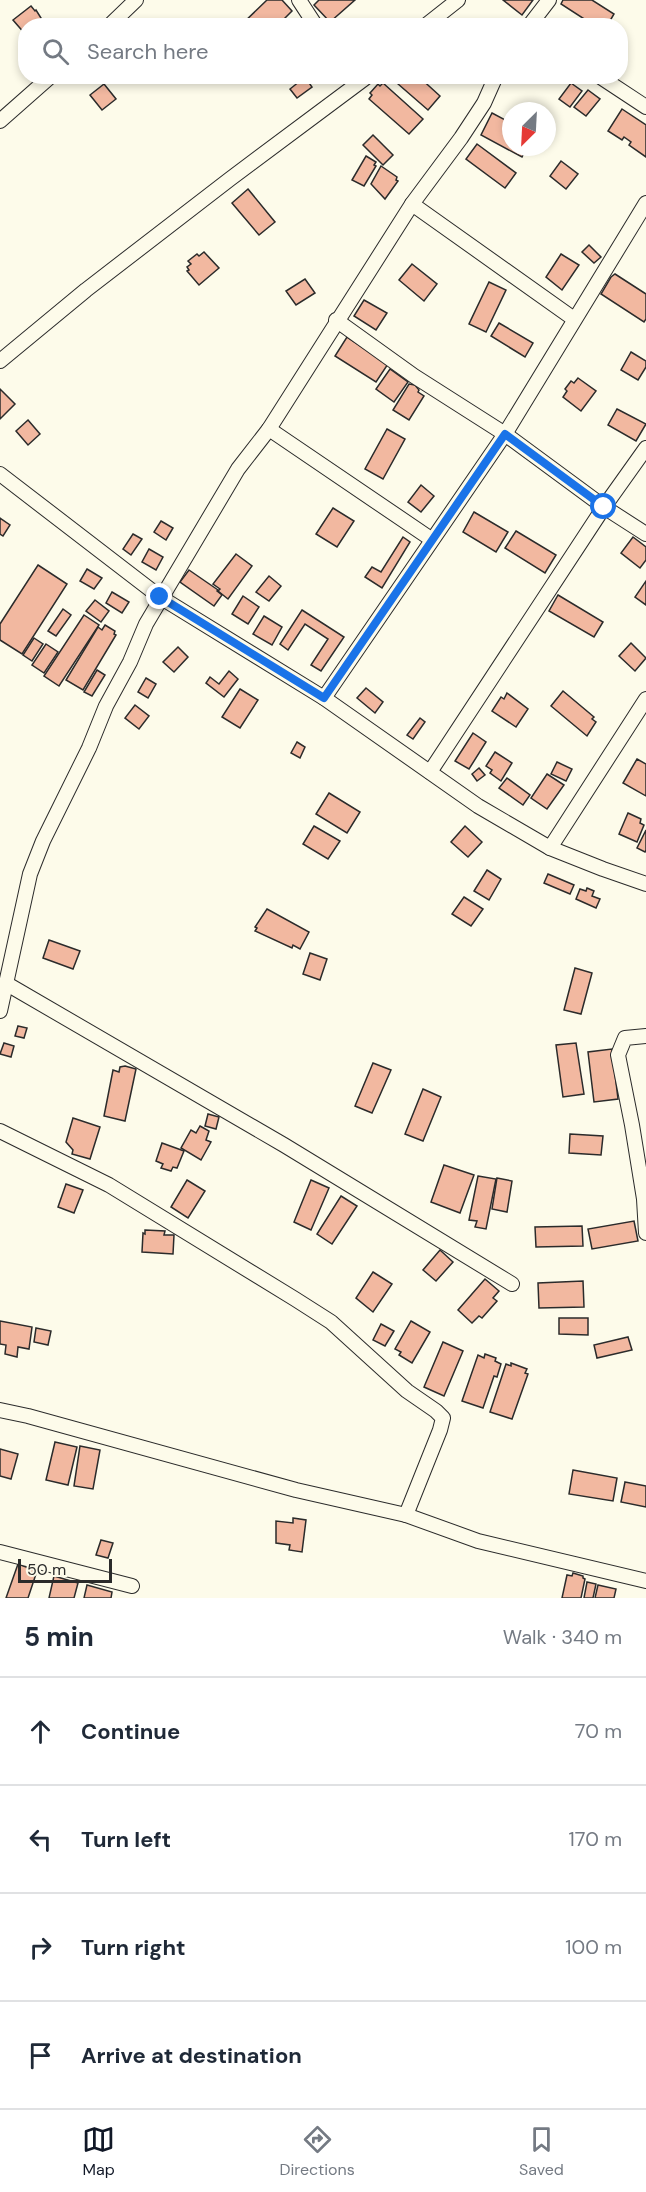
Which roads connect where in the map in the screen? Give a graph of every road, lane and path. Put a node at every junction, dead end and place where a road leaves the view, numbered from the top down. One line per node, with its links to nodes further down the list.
1 (116, 0): 6 (street)
2 (136, 0): 6 (street)
3 (298, 0): 8 (street)
4 (458, 0): 9 (street)
5 (549, 0): 10 (street)
6 (126, 11): 7 (street)
7 (118, 18)
8 (310, 18)
9 (435, 18)
10 (535, 18)
11 (42, 84): 16 (street)
12 (355, 84): 21 (street)
13 (493, 84): 18 (street)
14 (611, 84): 15 (street)
15 (646, 107)
16 (0, 121)
17 (646, 203): 19 (street)
18 (412, 204): 19 (street); 20 (street)
19 (574, 319): 23 (street)
20 (336, 320): 22 (street); 23 (street)
21 (0, 361)
22 (269, 429): 28 (street); 29 (street)
23 (505, 434): 26 (street); 28 (street)
24 (646, 448): 26 (street)
25 (0, 474): 29 (street)
26 (604, 507): 27 (street); 32 (street)
27 (646, 534)
28 (431, 539): 30 (street)
29 (160, 597): 30 (street); 35 (street)
30 (324, 698): 32 (street)
31 (646, 699): 33 (street)
32 (430, 772): 33 (street)
33 (550, 848): 34 (street)
34 (646, 884)
35 (7, 984): 36 (street); 40 (street)
36 (0, 1011)
37 (646, 1036): 39 (street)
38 (0, 1131): 42 (street)
39 (646, 1233)
40 (512, 1284)
41 (0, 1410): 42 (street)
42 (406, 1515): 44 (street)
43 (0, 1552): 45 (street)
44 (646, 1581)
45 (132, 1586)

